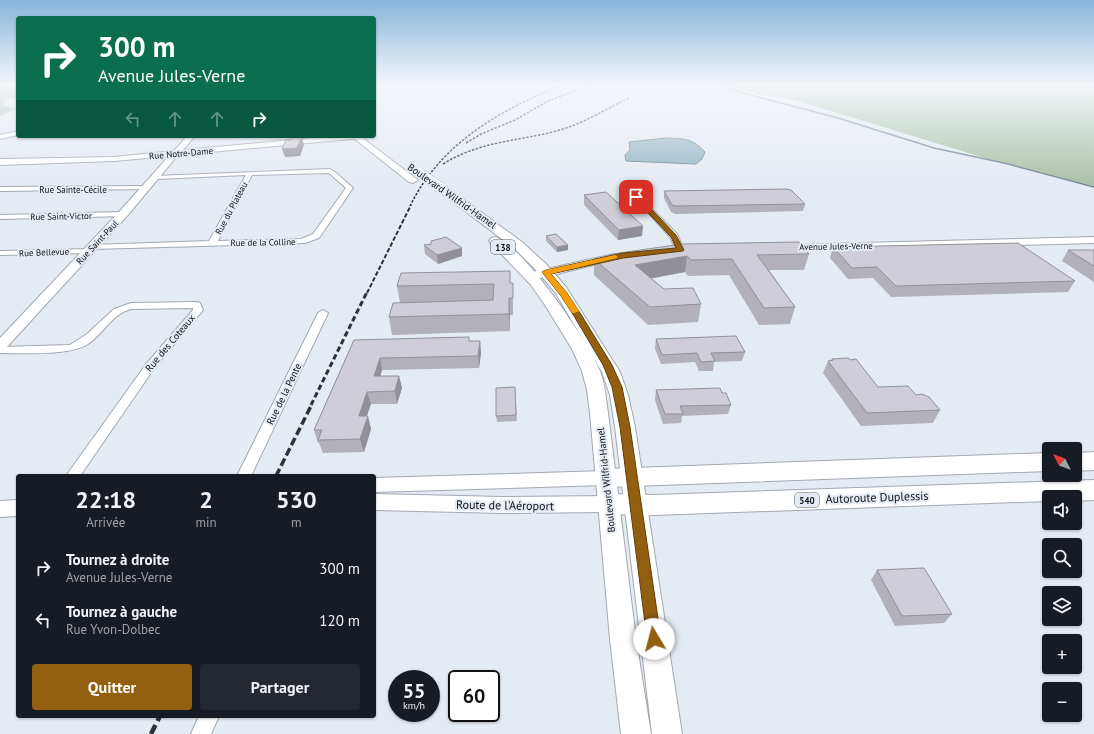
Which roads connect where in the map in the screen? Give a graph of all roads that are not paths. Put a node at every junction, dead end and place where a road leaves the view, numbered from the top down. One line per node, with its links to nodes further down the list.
1 (16, 133): 2 (street)
2 (0, 137)
3 (189, 138): 7 (street, Rue Saint-Paul)
4 (338, 138): 7 (street, Rue Notre-Dame)
5 (361, 138): 13 (main road, Boulevard Wilfrid-Hamel / 138)
6 (370, 138): 13 (main road, Boulevard Wilfrid-Hamel)
7 (175, 154): 8 (street, Rue Notre-Dame); 10 (street, Rue Saint-Paul)
8 (121, 159): 9 (street, Rue Notre-Dame); 10 (street)
9 (0, 162)
10 (169, 162): 12 (street, Rue Saint-Paul)
11 (250, 173): 12 (street, Rue de la Colline); 20 (street, Rue du Plateau); 20 (street, Rue de la Colline)
12 (156, 177): 14 (street, Rue Saint-Paul)
13 (416, 177): 27 (main road, Boulevard Wilfrid-Hamel / 138); 27 (main road, Boulevard Wilfrid-Hamel, bridge)
14 (146, 188): 15 (street, Rue Sainte-Cécile); 17 (street, Rue Saint-Paul)
15 (0, 190)
16 (634, 194): 24 (street)
17 (123, 214): 18 (street, Rue Saint-Victor); 22 (street, Rue Saint-Paul)
18 (0, 217)
19 (1094, 240): 21 (street, Avenue Jules-Verne)
20 (212, 244): 22 (street, Rue de la Colline)
21 (770, 248)
22 (91, 249): 25 (street, Rue Bellevue); 29 (street, Rue Saint-Paul)
23 (692, 249): 24 (street)
24 (675, 250)
25 (0, 253)
26 (623, 256): 27 (street)
27 (539, 274): 36 (main road, Boulevard Wilfrid-Hamel); 37 (main road, Boulevard Wilfrid-Hamel / 138)
28 (323, 313): 35 (street, Rue de la Pente)
29 (0, 346)
30 (0, 350): 34 (street, Rue des Coteaux)
31 (1094, 461): 33 (highway)
32 (1042, 462): 36 (highway)
33 (1082, 462)
34 (74, 474)
35 (245, 474)
36 (632, 477): 37 (highway, Route de l'Aéroport); 42 (main road, Boulevard Wilfrid-Hamel)
37 (605, 478): 38 (street, Route de l'Aéroport); 41 (main road, Boulevard Wilfrid-Hamel)
38 (376, 485)
39 (1094, 490): 42 (highway, Autoroute Duplessis / 540)
40 (376, 502): 41 (street, Route de l'Aéroport)
41 (608, 504): 42 (highway, Route de l'Aéroport / 540); 47 (main road, Boulevard Wilfrid-Hamel)
42 (636, 505): 48 (main road, Boulevard Wilfrid-Hamel)
43 (0, 508): 44 (street)
44 (16, 508)
45 (208, 718): 46 (street)
46 (201, 734)
47 (636, 734)
48 (667, 734)

